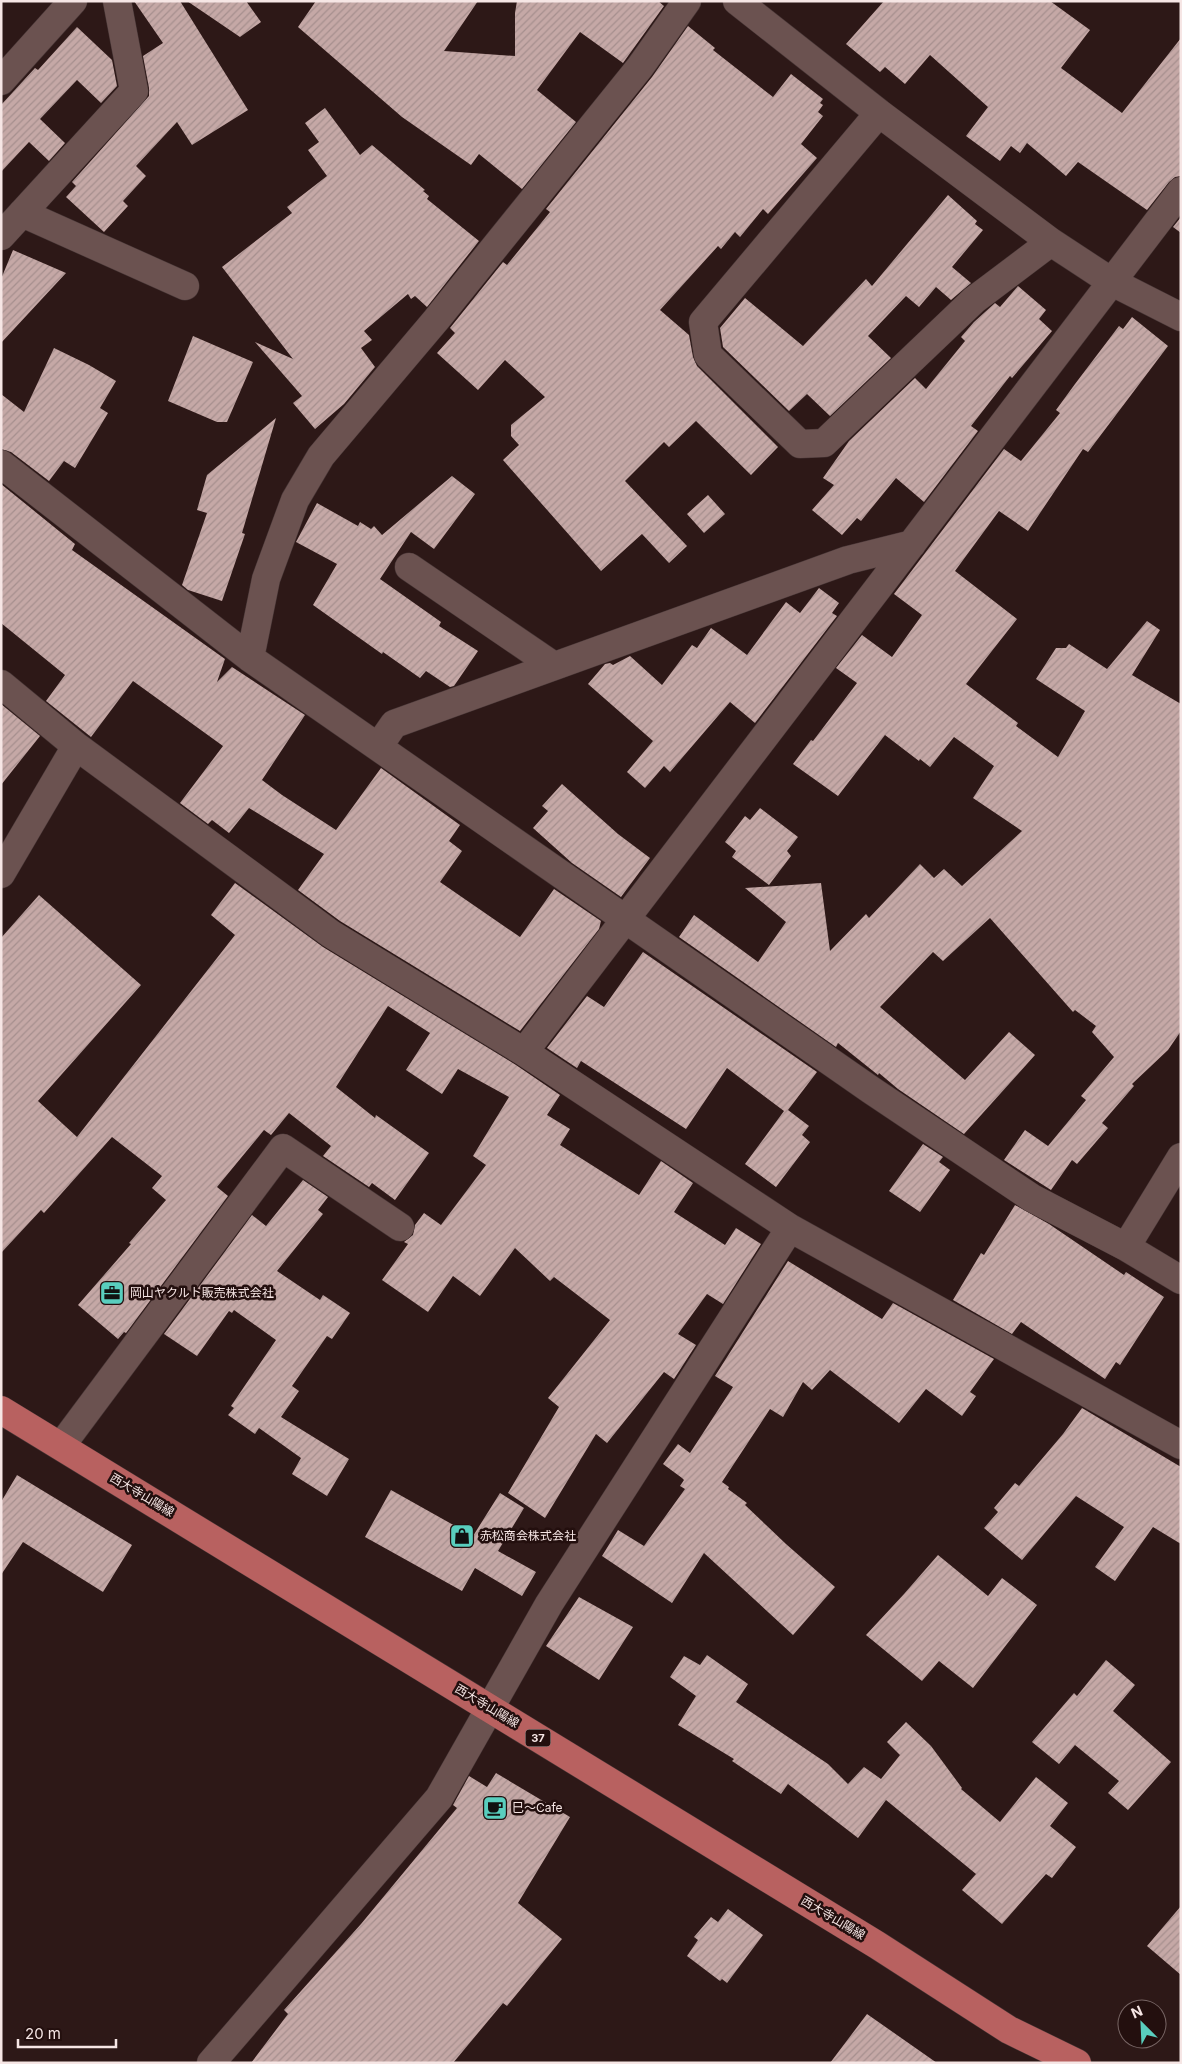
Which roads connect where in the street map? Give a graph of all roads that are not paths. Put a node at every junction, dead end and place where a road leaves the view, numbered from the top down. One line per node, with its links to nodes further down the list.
1 (73, 1): 5 (street)
2 (117, 1): 8 (street)
3 (687, 1): 17 (street)
4 (737, 1): 6 (street)
5 (1, 81)
6 (880, 113): 10 (street); 10 (street)
7 (1181, 191): 11 (street)
8 (22, 212): 9 (street); 12 (street)
9 (1, 236)
10 (1051, 242): 11 (street)
11 (1112, 282): 13 (street); 15 (street)
12 (185, 286)
13 (1181, 317)
14 (1, 464): 17 (street)
15 (912, 544): 18 (street); 23 (street)
16 (409, 567): 18 (street)
17 (250, 658): 21 (street)
18 (554, 666): 21 (street)
19 (1, 684): 20 (street)
20 (76, 746): 22 (street); 24 (street)
21 (378, 747): 23 (street)
22 (1, 874)
23 (625, 918): 24 (street); 28 (street)
24 (524, 1052): 27 (street)
25 (1181, 1157): 28 (street)
26 (400, 1227): 32 (street)
27 (790, 1228): 31 (street); 33 (street)
28 (1126, 1247): 29 (street)
29 (1181, 1280)
30 (1, 1410): 32 (main road, 西大寺山陽線 / 37)
31 (1179, 1441)
32 (61, 1446): 33 (main road, 西大寺山陽線 / 37)
33 (490, 1708): 34 (street); 35 (main road, 西大寺山陽線 / 37)
34 (210, 2063)
35 (1077, 2063)

